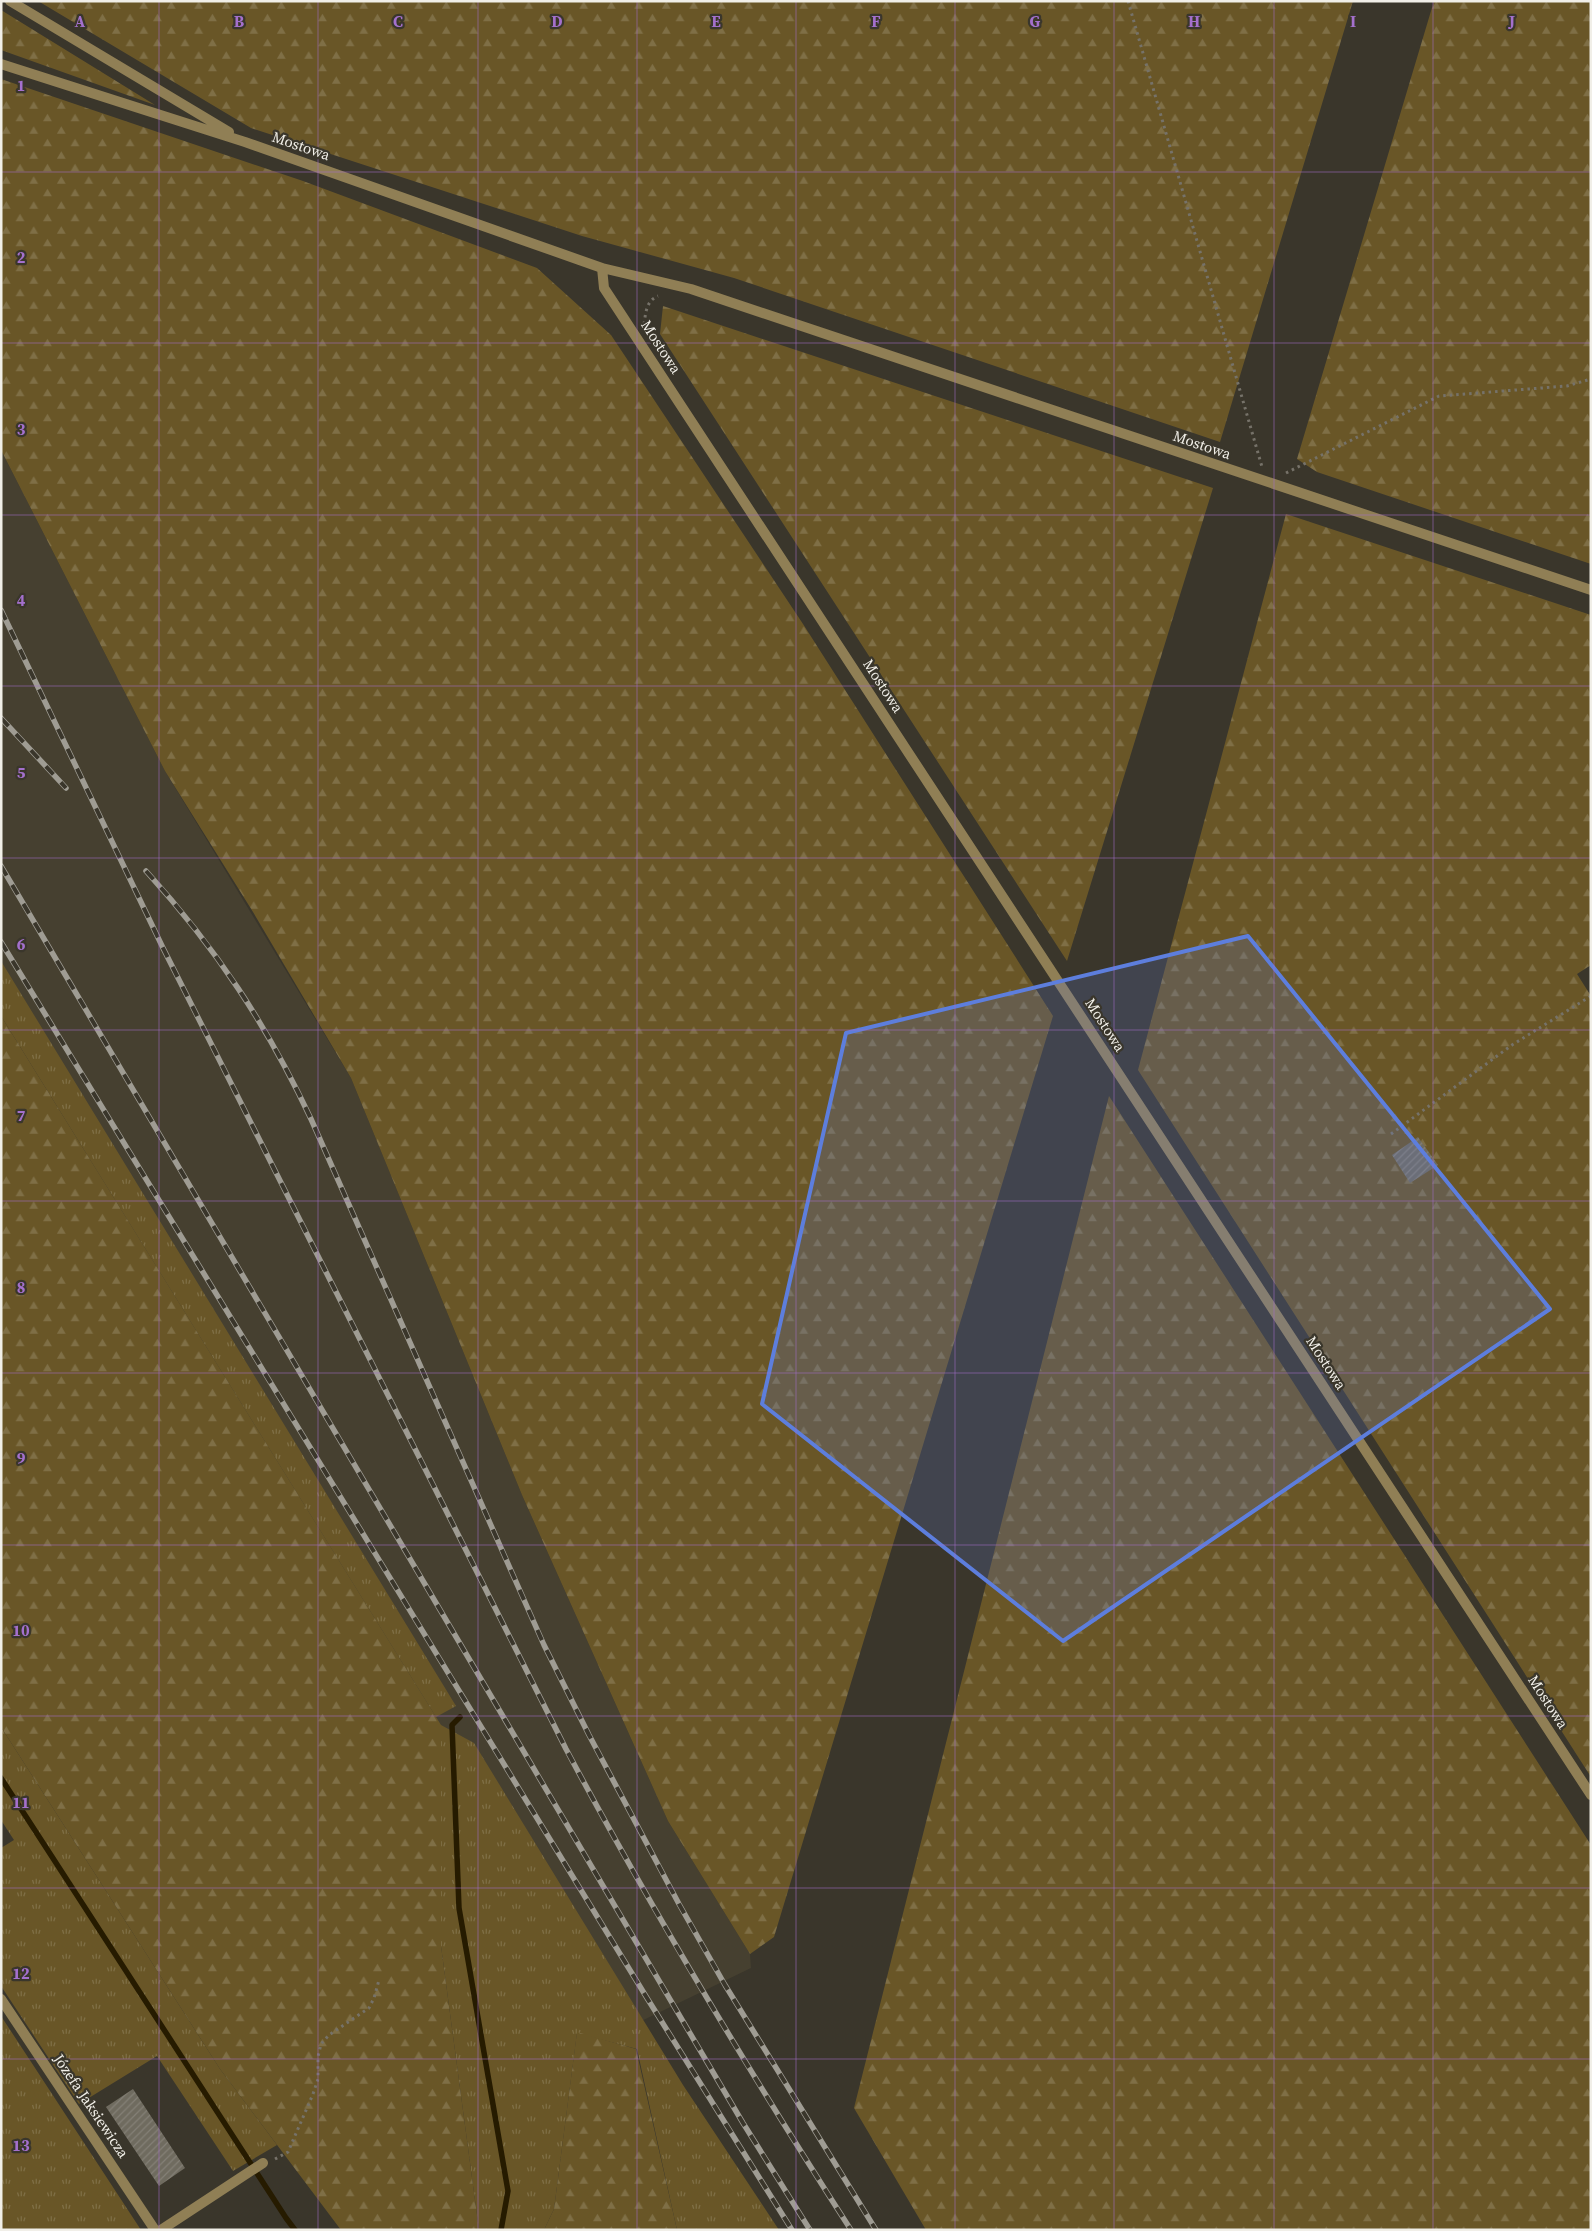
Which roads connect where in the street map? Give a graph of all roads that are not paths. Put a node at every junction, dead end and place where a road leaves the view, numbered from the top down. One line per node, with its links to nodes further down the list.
1 (10, 1): 3 (street, Mostowa)
2 (1, 64): 3 (street, Mostowa)
3 (245, 142): 4 (street, Mostowa)
4 (602, 268): 5 (street, Mostowa); 6 (street, Mostowa)
5 (1591, 590)
6 (1591, 1795)
7 (1, 1999): 9 (street, Józefa Jaksiewicza)
8 (263, 2163): 10 (street)
9 (156, 2230)
10 (161, 2230)

